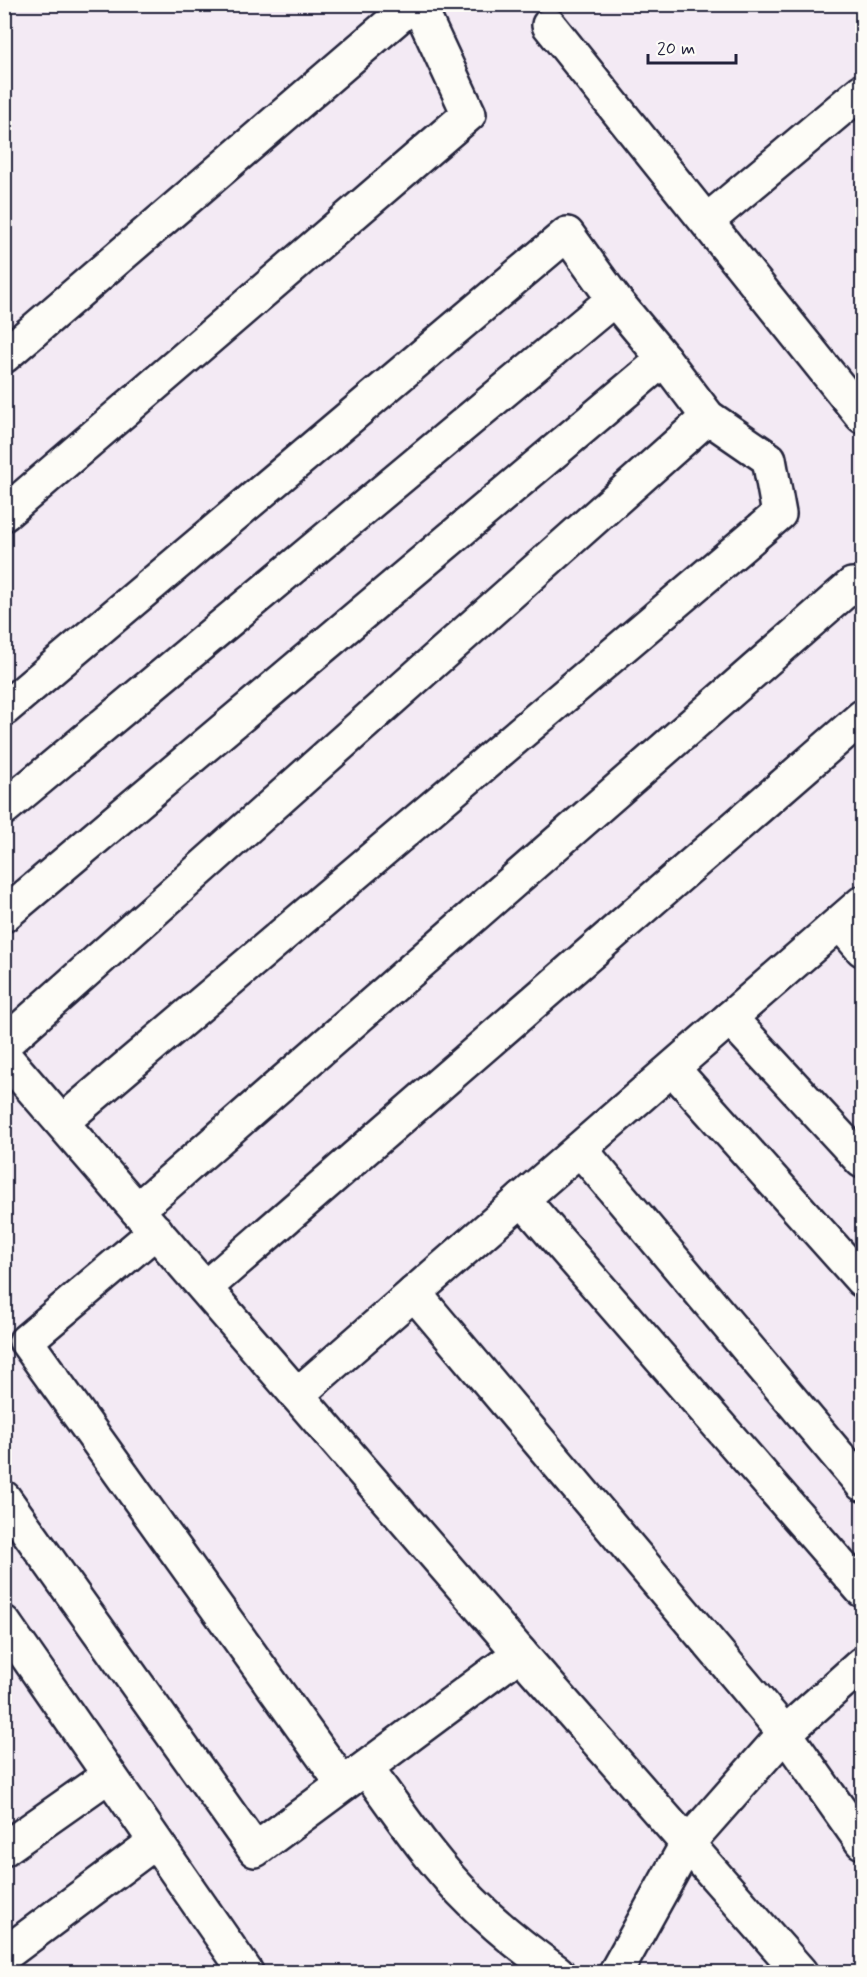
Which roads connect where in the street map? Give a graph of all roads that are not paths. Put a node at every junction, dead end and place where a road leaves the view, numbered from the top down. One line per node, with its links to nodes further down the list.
1 (413, 4): 7 (street)
2 (418, 4): 11 (street)
3 (549, 25): 5 (street)
4 (862, 91): 5 (street)
5 (707, 221): 9 (street)
6 (614, 299): 8 (street); 13 (street); 15 (street)
7 (4, 356)
8 (664, 359): 10 (street); 17 (street)
9 (862, 416)
10 (708, 417): 20 (street); 23 (street)
11 (4, 514)
12 (852, 585): 27 (street)
13 (4, 709)
14 (862, 717): 29 (street)
15 (4, 808)
16 (851, 913): 18 (street); 19 (street)
17 (4, 915)
18 (862, 949)
19 (730, 1018): 22 (street); 25 (street)
20 (4, 1044)
21 (4, 1056): 23 (street)
22 (673, 1069): 24 (street); 28 (street)
23 (62, 1122): 27 (street)
24 (580, 1149): 26 (street); 32 (street)
25 (862, 1161)
26 (522, 1199): 30 (street); 34 (street)
27 (147, 1220): 29 (street); 40 (street)
28 (862, 1280)
29 (205, 1288): 31 (street)
30 (414, 1293): 31 (street); 38 (street)
31 (297, 1395): 36 (street)
32 (862, 1484)
33 (4, 1498): 40 (street)
34 (862, 1590)
35 (4, 1623): 39 (street)
36 (520, 1653): 40 (street); 43 (street)
37 (862, 1665): 38 (street)
38 (785, 1733): 42 (street); 43 (street)
39 (109, 1775): 41 (street); 44 (street)
40 (355, 1776): 47 (street)
41 (156, 1842): 45 (street); 46 (street)
42 (862, 1842)
43 (687, 1844): 48 (street); 49 (street)
44 (4, 1849)
45 (4, 1955)
46 (246, 1972)
47 (557, 1972)
48 (616, 1972)
49 (800, 1972)

